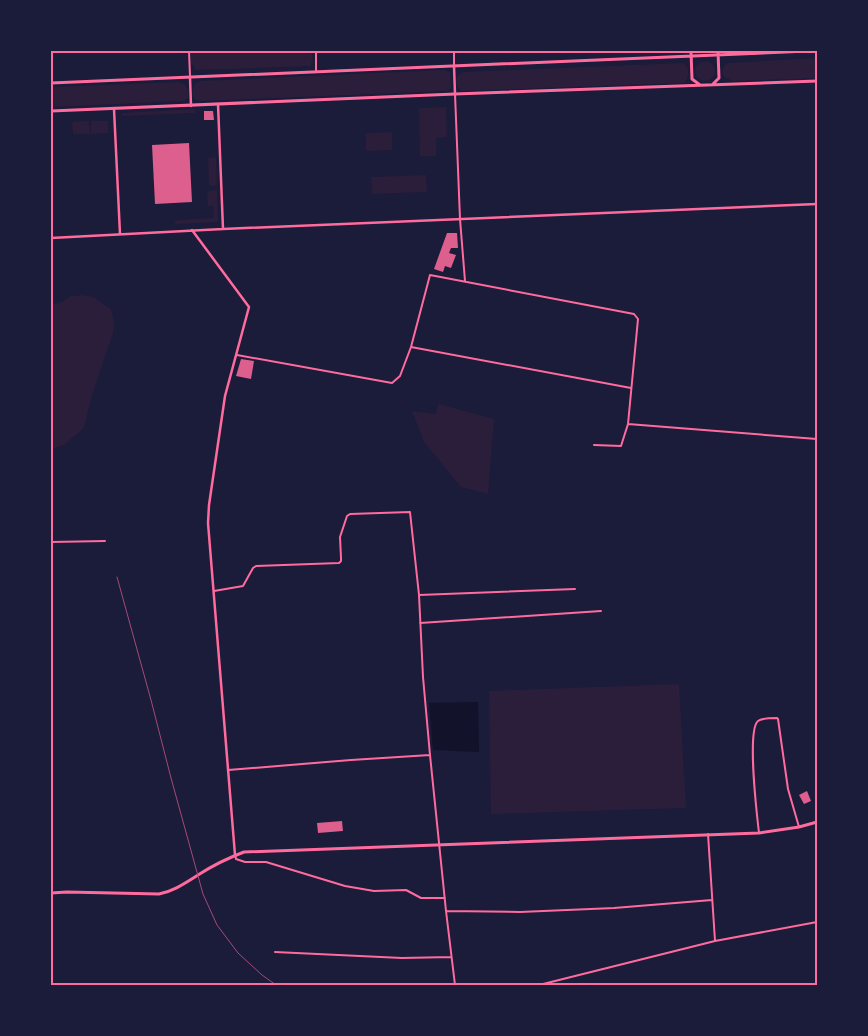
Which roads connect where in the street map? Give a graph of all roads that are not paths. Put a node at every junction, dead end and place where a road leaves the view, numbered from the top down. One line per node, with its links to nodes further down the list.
1 (189, 51): 10 (street)
2 (316, 51): 9 (street)
3 (454, 51): 8 (street)
4 (691, 51): 7 (main road)
5 (809, 51): 6 (main road)
6 (718, 53): 7 (main road); 13 (main road)
7 (692, 56): 8 (main road); 14 (main road)
8 (454, 66): 9 (main road); 15 (street)
9 (316, 72): 10 (main road)
10 (190, 77): 12 (main road); 17 (street)
11 (817, 81): 13 (main road)
12 (51, 83)
13 (712, 84): 14 (main road)
14 (700, 85): 15 (main road)
15 (455, 94): 16 (main road); 21 (street)
16 (218, 104): 17 (main road); 22 (street)
17 (191, 106): 18 (main road)
18 (114, 109): 19 (main road); 24 (street)
19 (51, 111)
20 (817, 204): 21 (street)
21 (460, 219): 22 (street); 26 (street)
22 (222, 229): 23 (street)
23 (192, 230): 24 (street); 28 (street)
24 (120, 234): 25 (street)
25 (51, 238)
26 (465, 282): 27 (street); 29 (street)
27 (411, 347): 28 (street); 29 (street)
28 (236, 355): 36 (street)
29 (631, 388): 30 (street)
30 (628, 424): 31 (street); 32 (street)
31 (817, 439)
32 (594, 445)
33 (105, 541): 34 (street)
34 (51, 542)
35 (575, 589): 37 (street)
36 (214, 591): 37 (street); 41 (street)
37 (418, 595): 39 (street)
38 (601, 611): 39 (street)
39 (420, 623): 40 (street)
40 (430, 755): 41 (street); 46 (street)
41 (227, 770): 47 (street)
42 (817, 822): 43 (main road)
43 (799, 827): 44 (main road); 44 (street)
44 (759, 833): 45 (main road)
45 (708, 834): 46 (main road); 50 (street)
46 (439, 844): 47 (main road); 49 (street)
47 (234, 855): 48 (main road); 49 (street)
48 (51, 893)
49 (445, 898): 51 (street)
50 (712, 900): 51 (street); 53 (street)
51 (446, 911): 55 (street)
52 (817, 922): 53 (street)
53 (715, 941): 57 (street)
54 (275, 952): 55 (street)
55 (451, 957): 56 (street)
56 (455, 985)
57 (539, 985)

